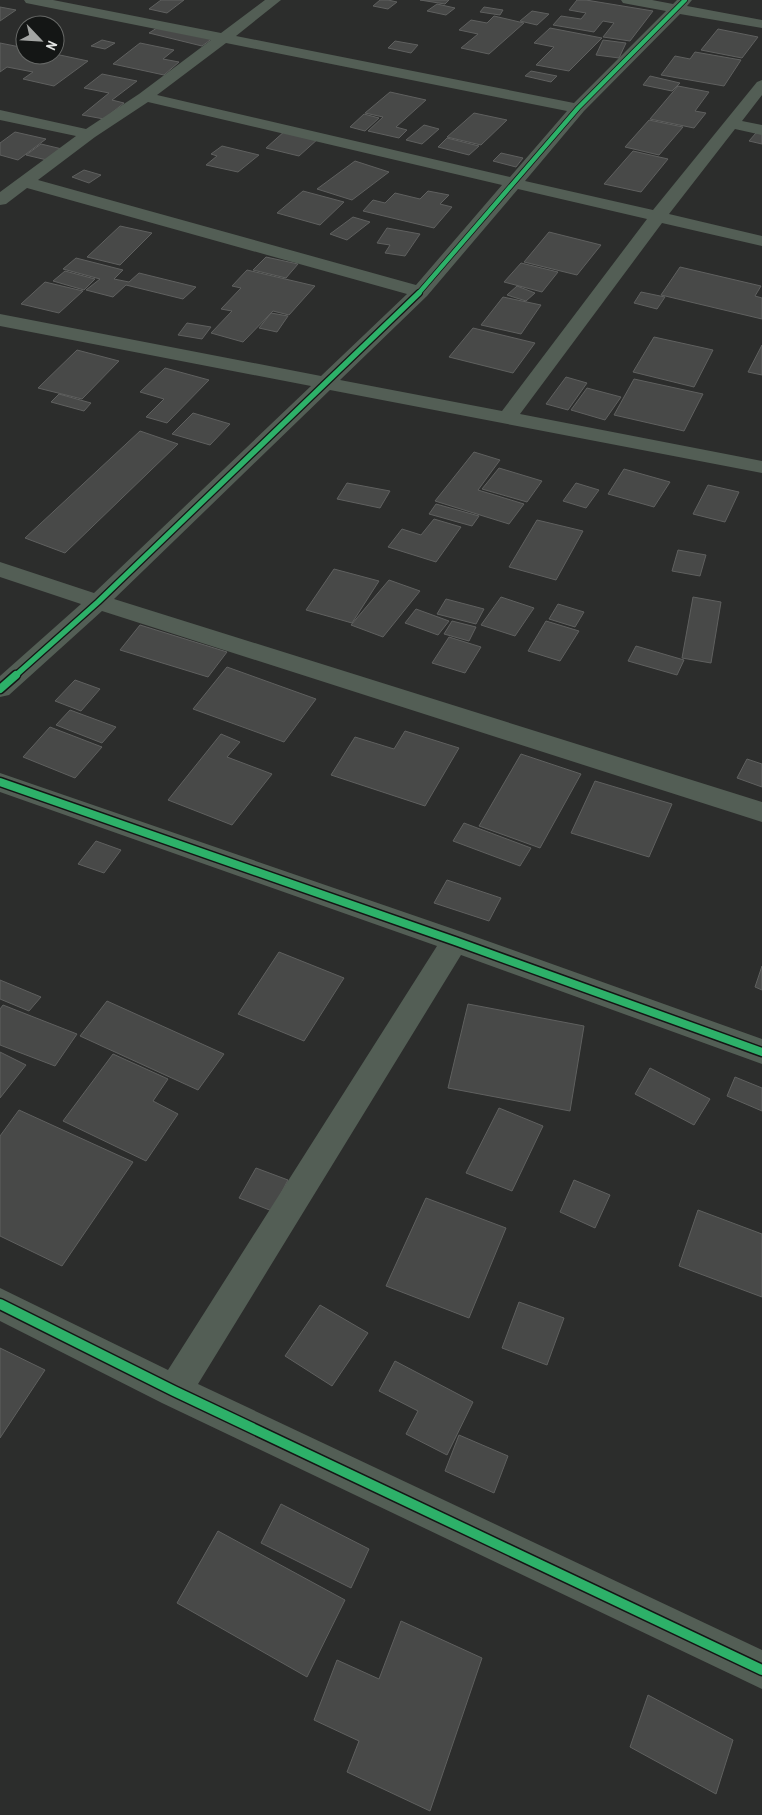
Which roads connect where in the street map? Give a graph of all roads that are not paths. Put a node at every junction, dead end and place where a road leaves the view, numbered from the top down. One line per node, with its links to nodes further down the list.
1 (31, 0): 6 (street)
2 (274, 0): 6 (street)
3 (628, 0): 4 (street)
4 (681, 4): 5 (street); 9 (street)
5 (762, 24)
6 (223, 37): 8 (street); 9 (street)
7 (762, 85): 11 (street)
8 (144, 98): 13 (street); 15 (street)
9 (578, 108): 15 (street)
10 (0, 115): 13 (street)
11 (732, 124): 12 (street); 17 (street)
12 (762, 130)
13 (90, 134): 14 (street)
14 (26, 182): 16 (street); 19 (street)
15 (514, 184): 17 (street); 19 (street)
16 (0, 200)
17 (658, 216): 18 (street); 22 (street)
18 (762, 241)
19 (420, 292): 21 (street)
20 (0, 320): 21 (street)
21 (325, 382): 22 (street); 25 (street)
22 (506, 419): 23 (street)
23 (762, 467)
24 (0, 569): 25 (street)
25 (98, 602): 26 (street); 28 (street)
26 (0, 689)
27 (0, 782): 29 (street)
28 (762, 812)
29 (455, 942): 30 (street); 32 (street)
30 (762, 1052)
31 (0, 1304): 32 (street)
32 (174, 1391): 33 (street)
33 (762, 1670)

